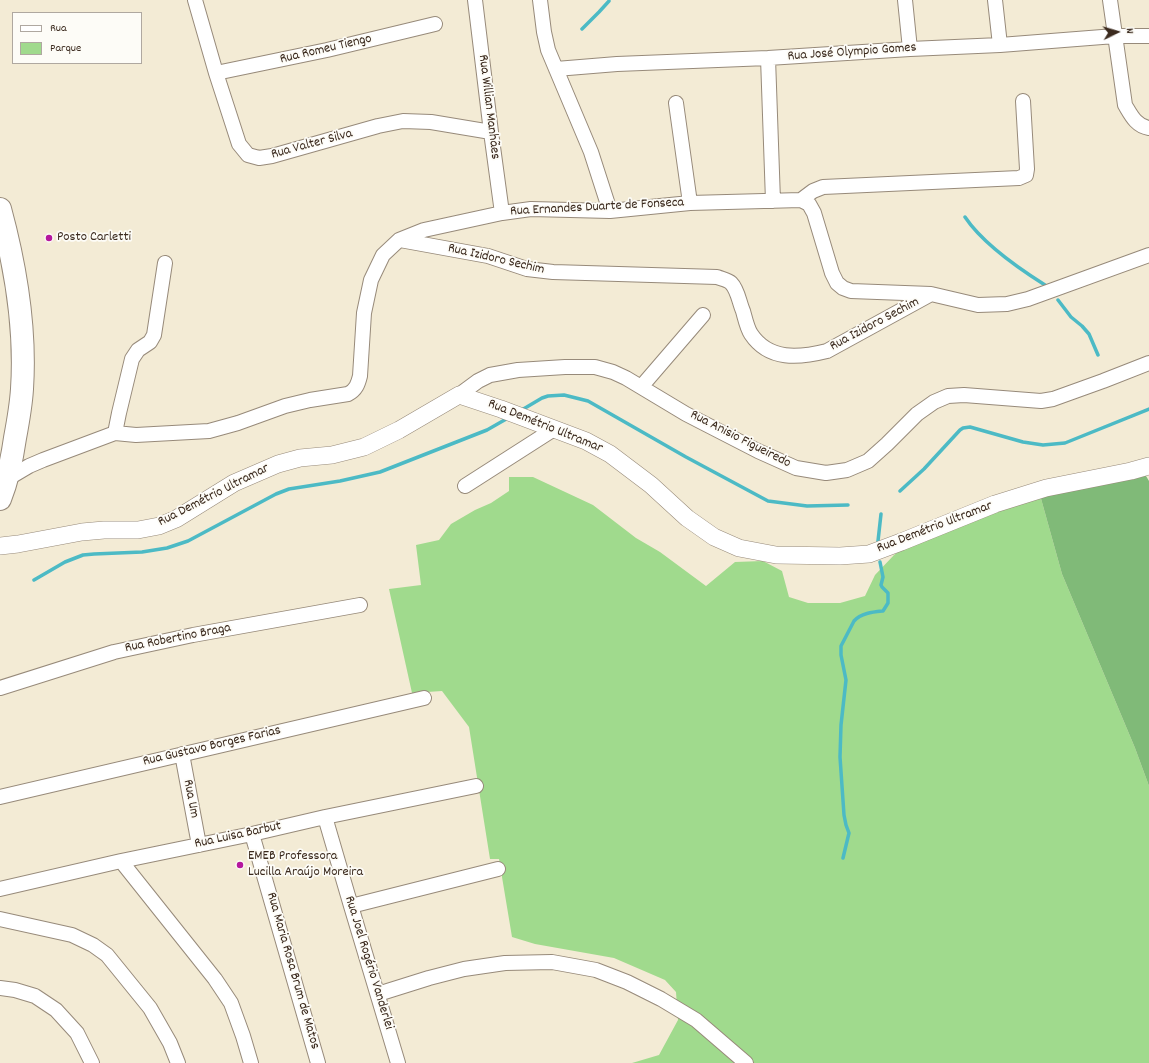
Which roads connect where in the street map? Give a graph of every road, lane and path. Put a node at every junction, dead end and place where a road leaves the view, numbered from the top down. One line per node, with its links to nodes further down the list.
1 (195, 0): 14 (street, Rua Valter Silva)
2 (475, 0): 18 (street, Rua Willian Manhães)
3 (540, 0): 13 (street)
4 (904, 0): 11 (street)
5 (995, 0): 10 (street)
6 (1110, 0): 8 (street)
7 (435, 24): 14 (street, Rua Romeu Tiengo)
8 (1115, 36): 9 (street, Rua José Olympio Gomes); 10 (street, Rua José Olympio Gomes); 17 (street)
9 (1149, 36)
10 (1000, 45): 11 (street, Rua José Olympio Gomes)
11 (910, 49): 12 (street, Rua José Olympio Gomes)
12 (768, 58): 13 (street, Rua José Olympio Gomes); 20 (street)
13 (556, 69): 23 (street)
14 (216, 73): 18 (street, Rua Valter Silva)
15 (1023, 101): 19 (street)
16 (676, 103): 21 (street)
17 (1149, 128)
18 (490, 132): 24 (street, Rua Willian Manhães)
19 (801, 200): 20 (street, Rua Ernandes Duarte de Fonseca); 28 (street)
20 (773, 201): 21 (street, Rua Ernandes Duarte de Fonseca)
21 (690, 203): 23 (street, Rua Ernandes Duarte de Fonseca)
22 (0, 209): 35 (highway)
23 (610, 211): 24 (street, Rua Ernandes Duarte de Fonseca)
24 (502, 213): 25 (street, Rua Ernandes Duarte de Fonseca)
25 (399, 240): 28 (street, Rua Izidoro Sechim); 34 (street, Rua Ernandes Duarte de Fonseca)
26 (1149, 255): 28 (street, Rua Izidoro Sechim)
27 (165, 263): 34 (street)
28 (931, 294)
29 (703, 315): 31 (street)
30 (1149, 363): 31 (street, Rua Anisio Figueiredo)
31 (641, 387): 32 (street, Rua Anisio Figueiredo)
32 (459, 395): 33 (street, Rua Demétrio Ultramar); 40 (street, Rua Demétrio Ultramar)
33 (554, 429): 36 (street, Rua Demétrio Ultramar); 38 (street)
34 (115, 433): 37 (street, Rua Ernandes Duarte de Fonseca)
35 (6, 446): 37 (highway)
36 (1149, 466)
37 (4, 475): 39 (highway)
38 (466, 486)
39 (0, 500)
40 (0, 546)
41 (360, 605): 42 (street, Rua Robertino Braga)
42 (0, 688)
43 (424, 698): 44 (street, Rua Gustavo Borges Farias)
44 (182, 754): 46 (street, Rua Gustavo Borges Farias); 49 (street, Rua Um)
45 (476, 786): 47 (street, Rua Luisa Barbut)
46 (0, 797)
47 (325, 817): 48 (street, Rua Luisa Barbut); 53 (street, Rua Joel Rogério Vanderlei)
48 (252, 834): 49 (street, Rua Luisa Barbut); 60 (street, Rua Maria Rosa Brum de Matos)
49 (199, 845): 50 (street, Rua Luisa Barbut)
50 (121, 861): 52 (street, Rua Luisa Barbut); 59 (street)
51 (498, 869): 53 (street)
52 (0, 888)
53 (351, 906): 56 (street, Rua Joel Rogério Vanderlei)
54 (0, 919): 58 (street)
55 (0, 988): 57 (street)
56 (378, 994): 61 (street, Rua Joel Rogério Vanderlei); 62 (street)
57 (92, 1063)
58 (178, 1063)
59 (250, 1063)
60 (318, 1063)
61 (398, 1063)
62 (746, 1063)

